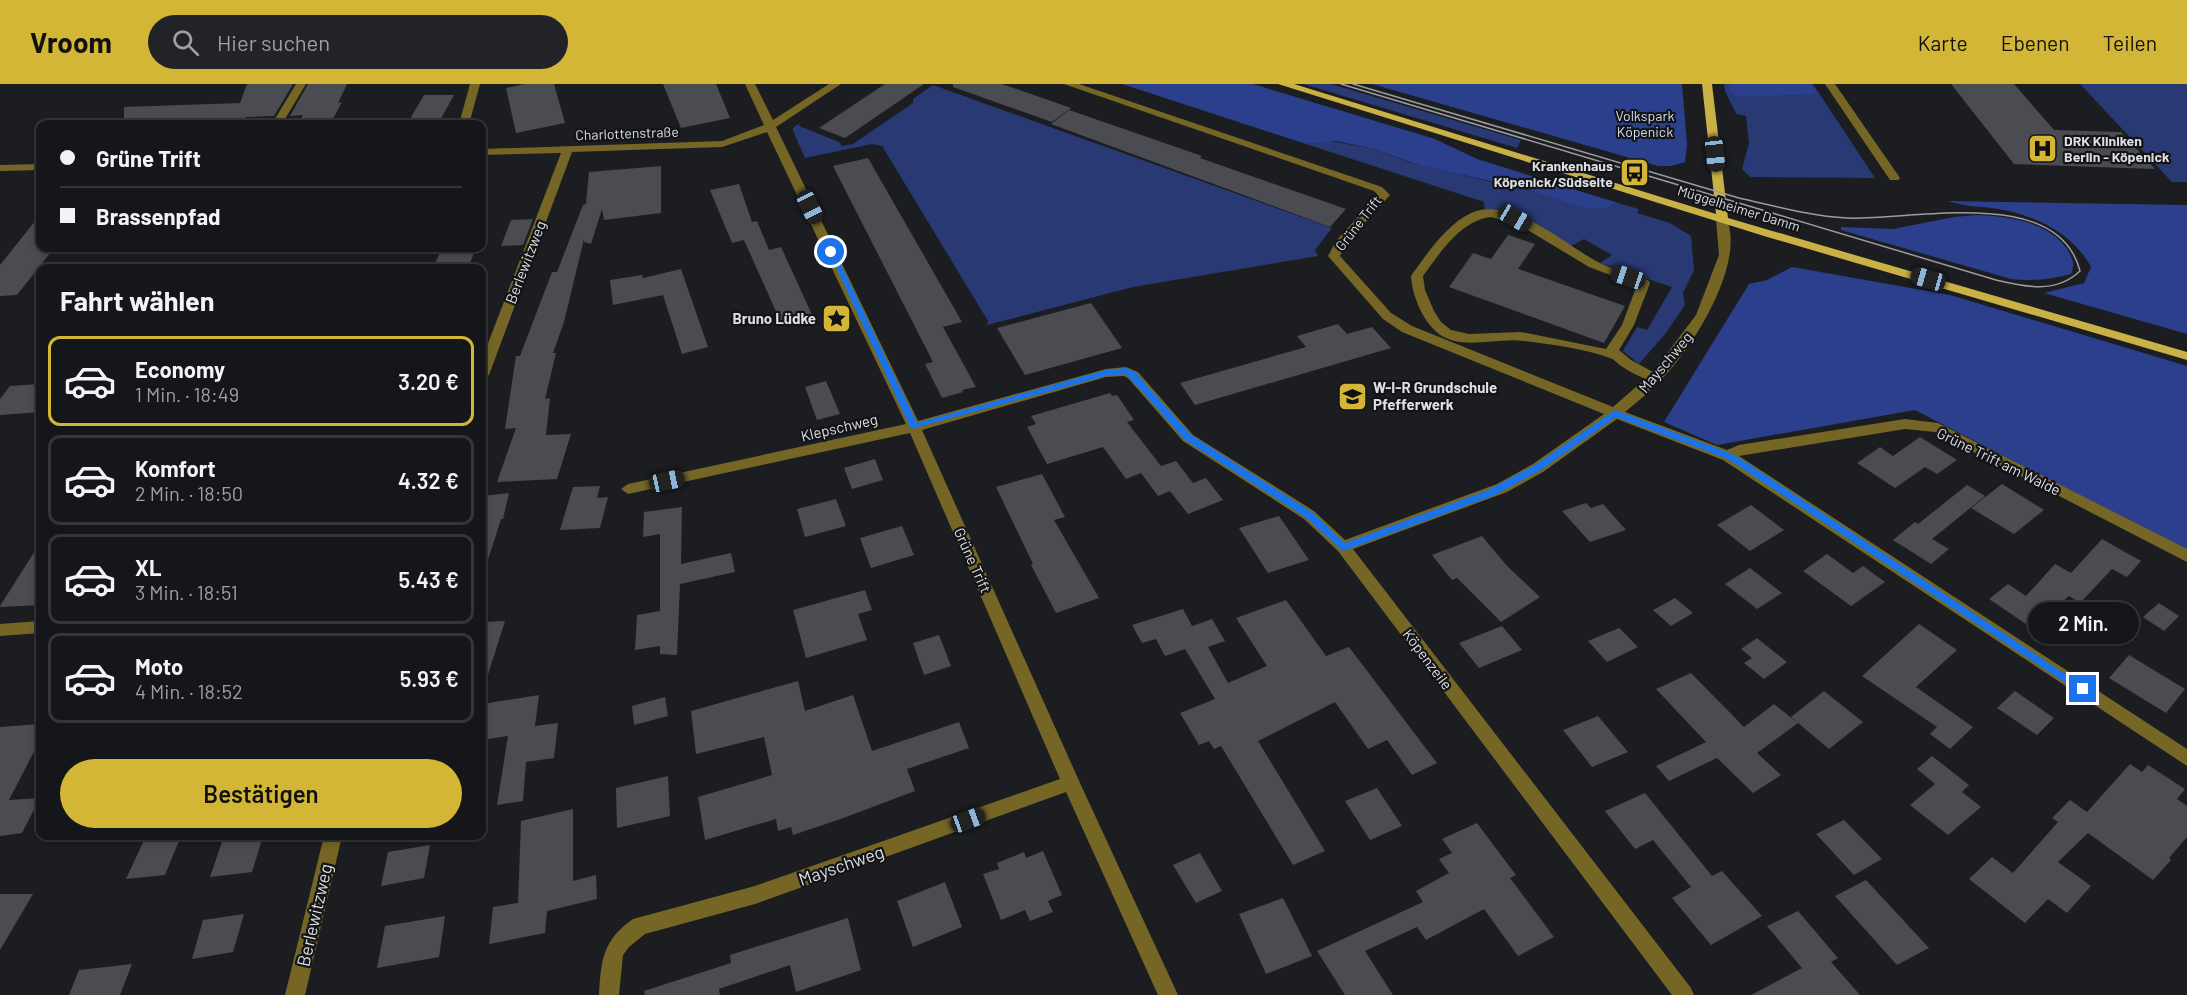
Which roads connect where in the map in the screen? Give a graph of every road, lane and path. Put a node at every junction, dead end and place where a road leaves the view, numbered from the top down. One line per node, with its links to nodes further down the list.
1 (301, 84): 9 (street)
2 (475, 84): 10 (street)
3 (750, 84): 11 (street, Grüne Trift)
4 (836, 84): 11 (street)
5 (1069, 84): 23 (street, Grüne Trift)
6 (1283, 84): 17 (main road, Müggelheimer Damm)
7 (1707, 84): 17 (main road)
8 (1830, 84): 16 (street)
9 (279, 120)
10 (465, 120)
11 (771, 127): 12 (street, Charlottenstraße); 24 (street, Grüne Trift)
12 (568, 149): 13 (street, Charlottenstraße); 20 (street, Berlewitzweg)
13 (486, 152)
14 (36, 167): 15 (street)
15 (0, 168)
16 (1894, 178)
17 (1722, 219): 19 (main road, Müggelheimer Damm); 22 (street, Mayschweg)
18 (1616, 355): 18 (street); 22 (street)
19 (2187, 356)
20 (486, 364)
21 (1126, 371): 24 (street, Klepschweg); 27 (street, Köpenzeile)
22 (1655, 378): 23 (street, Mayschweg)
23 (1615, 413): 25 (street); 27 (street, Mayschweg)
24 (914, 427): 26 (street, Klepschweg); 32 (street, Grüne Trift)
25 (1728, 456): 28 (street, Grüne Trift am Walde); 31 (street)
26 (628, 489)
27 (1343, 547): 37 (street, Köpenzeile)
28 (2187, 556)
29 (36, 627): 30 (street)
30 (0, 630)
31 (2187, 758)
32 (1071, 783): 35 (street, Mayschweg); 36 (street, Grüne Trift)
33 (332, 840): 34 (street, Berlewitzweg)
34 (295, 995)
35 (609, 995)
36 (1168, 995)
37 (1684, 995)

